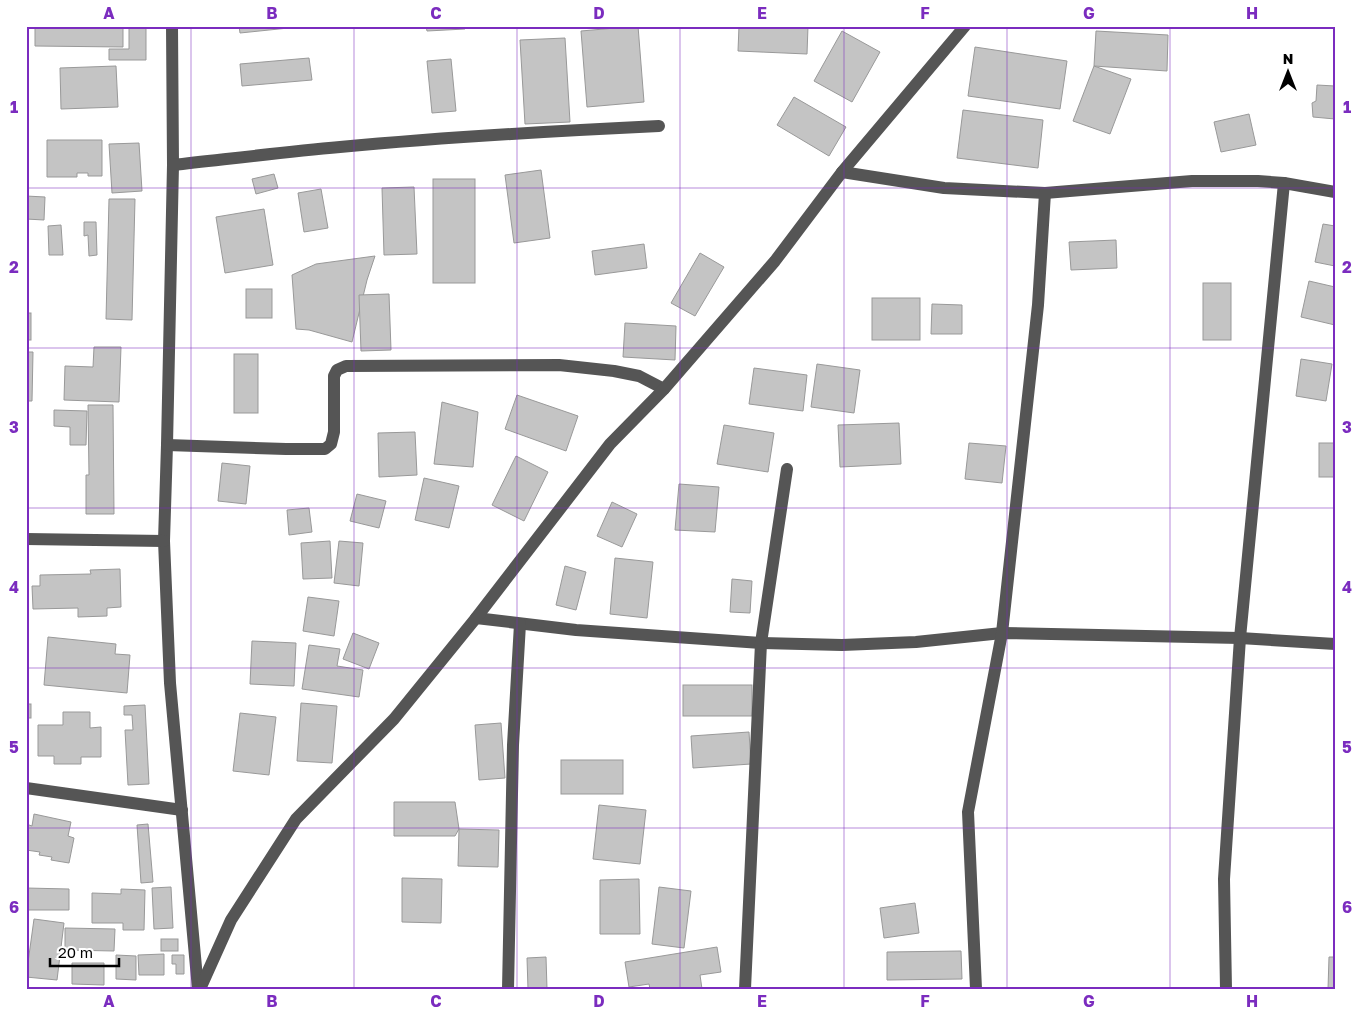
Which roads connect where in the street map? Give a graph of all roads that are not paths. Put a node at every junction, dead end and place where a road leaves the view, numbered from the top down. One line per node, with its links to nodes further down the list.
1 (172, 26): 4 (street)
2 (965, 26): 5 (street)
3 (659, 126): 4 (street)
4 (173, 165): 10 (street)
5 (842, 172): 8 (street); 9 (street)
6 (1284, 183): 7 (street); 8 (street); 17 (street)
7 (1335, 192)
8 (1045, 193): 16 (street)
9 (664, 389): 10 (street); 14 (street)
10 (168, 445): 13 (street)
11 (787, 469): 18 (street)
12 (26, 539): 13 (street)
13 (164, 541): 21 (street)
14 (476, 618): 15 (street); 22 (street)
15 (520, 624): 18 (street); 23 (street)
16 (1002, 633): 17 (street); 18 (street); 25 (street)
17 (1240, 638): 19 (street); 26 (street)
18 (760, 643): 24 (street)
19 (1335, 644)
20 (26, 788): 21 (street)
21 (182, 810): 22 (street)
22 (199, 989)
23 (508, 989)
24 (745, 989)
25 (976, 989)
26 (1226, 989)

